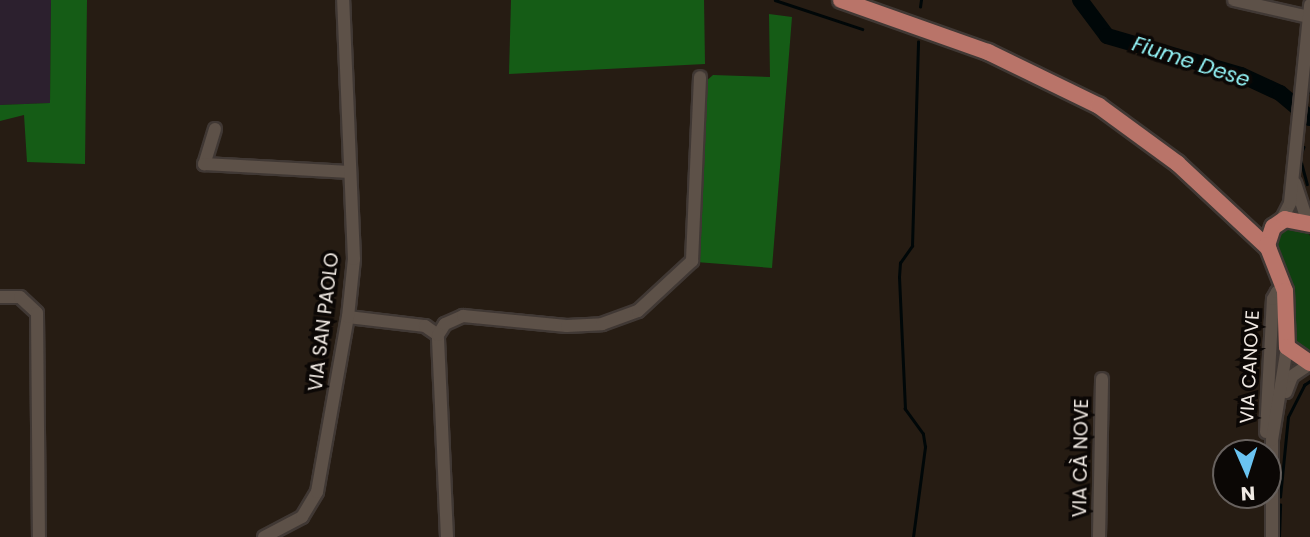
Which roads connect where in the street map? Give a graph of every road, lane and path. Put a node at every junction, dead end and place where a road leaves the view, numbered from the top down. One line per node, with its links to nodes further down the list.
1 (343, 0): 8 (street, VIA SAN PAOLO)
2 (841, 0): 9 (main road)
3 (1234, 0): 4 (street)
4 (1309, 11): 7 (street)
5 (700, 77): 16 (street)
6 (215, 129): 8 (street)
7 (1291, 162): 10 (street); 11 (street)
8 (350, 172): 15 (street, VIA SAN PAOLO)
9 (1218, 202): 10 (main road); 12 (main road)
10 (1278, 223): 11 (main road); 12 (main road)
11 (1309, 224)
12 (1268, 248): 13 (main road)
13 (1285, 291): 17 (main road); 21 (street, VIA CANOVE)
14 (0, 297): 22 (street)
15 (348, 317): 16 (street); 23 (street, VIA SAN PAOLO)
16 (438, 335): 24 (street)
17 (1287, 347): 18 (main road); 20 (street, VIA CANOVE)
18 (1310, 363): 20 (street, VIA CANOVE)
19 (1102, 379): 25 (street, VIA CÀ NOVE)
20 (1275, 418): 26 (street, VIA CANOVE)
21 (1266, 439)
22 (40, 537)
23 (264, 537)
24 (447, 537)
25 (1099, 537)
26 (1272, 537)

